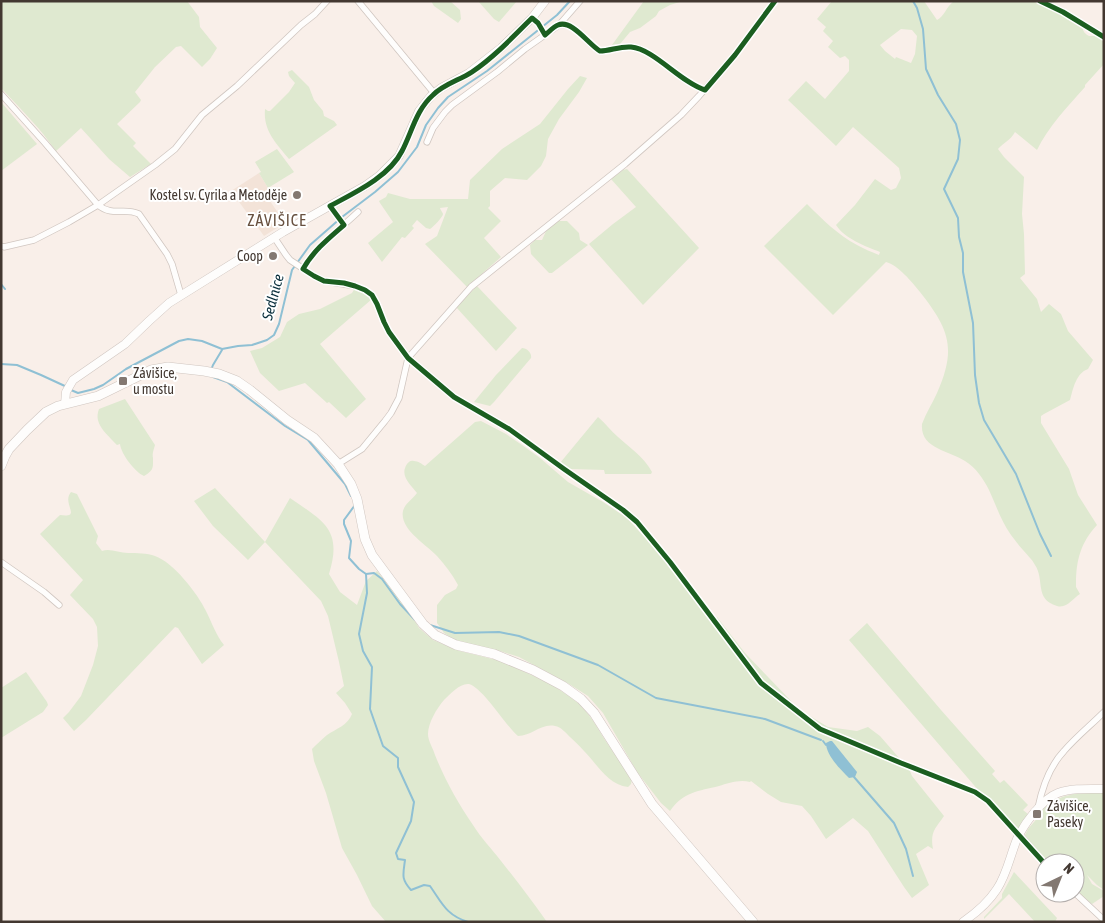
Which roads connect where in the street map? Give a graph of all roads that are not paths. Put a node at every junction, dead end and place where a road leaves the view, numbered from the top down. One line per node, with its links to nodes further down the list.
1 (327, 1): 15 (street)
2 (358, 1): 12 (street)
3 (545, 1): 7 (street)
4 (580, 1): 8 (street)
5 (775, 1): 11 (street)
6 (1040, 1): 10 (street)
7 (535, 21): 9 (street); 12 (street)
8 (558, 25): 9 (street); 11 (street)
9 (544, 33): 14 (street)
10 (1104, 37)
11 (705, 90): 21 (street)
12 (434, 93): 17 (street)
13 (1, 94): 15 (street)
14 (427, 142)
15 (98, 205): 18 (street); 20 (street)
16 (358, 212): 19 (street)
17 (274, 238): 19 (street); 20 (street)
18 (1, 246)
19 (302, 268): 21 (street)
20 (181, 295): 22 (street)
21 (408, 358): 23 (street); 24 (street)
22 (65, 400): 24 (main road); 25 (main road)
23 (509, 429)
24 (338, 464): 35 (main road)
25 (1, 466)
26 (1, 562): 27 (street)
27 (59, 605)
28 (1104, 712): 30 (street)
29 (1104, 789): 30 (street)
30 (1038, 808): 31 (street)
31 (1020, 835): 32 (street); 36 (street)
32 (1036, 853)
33 (1085, 902): 34 (street)
34 (1104, 920)
35 (753, 922)
36 (963, 922)

